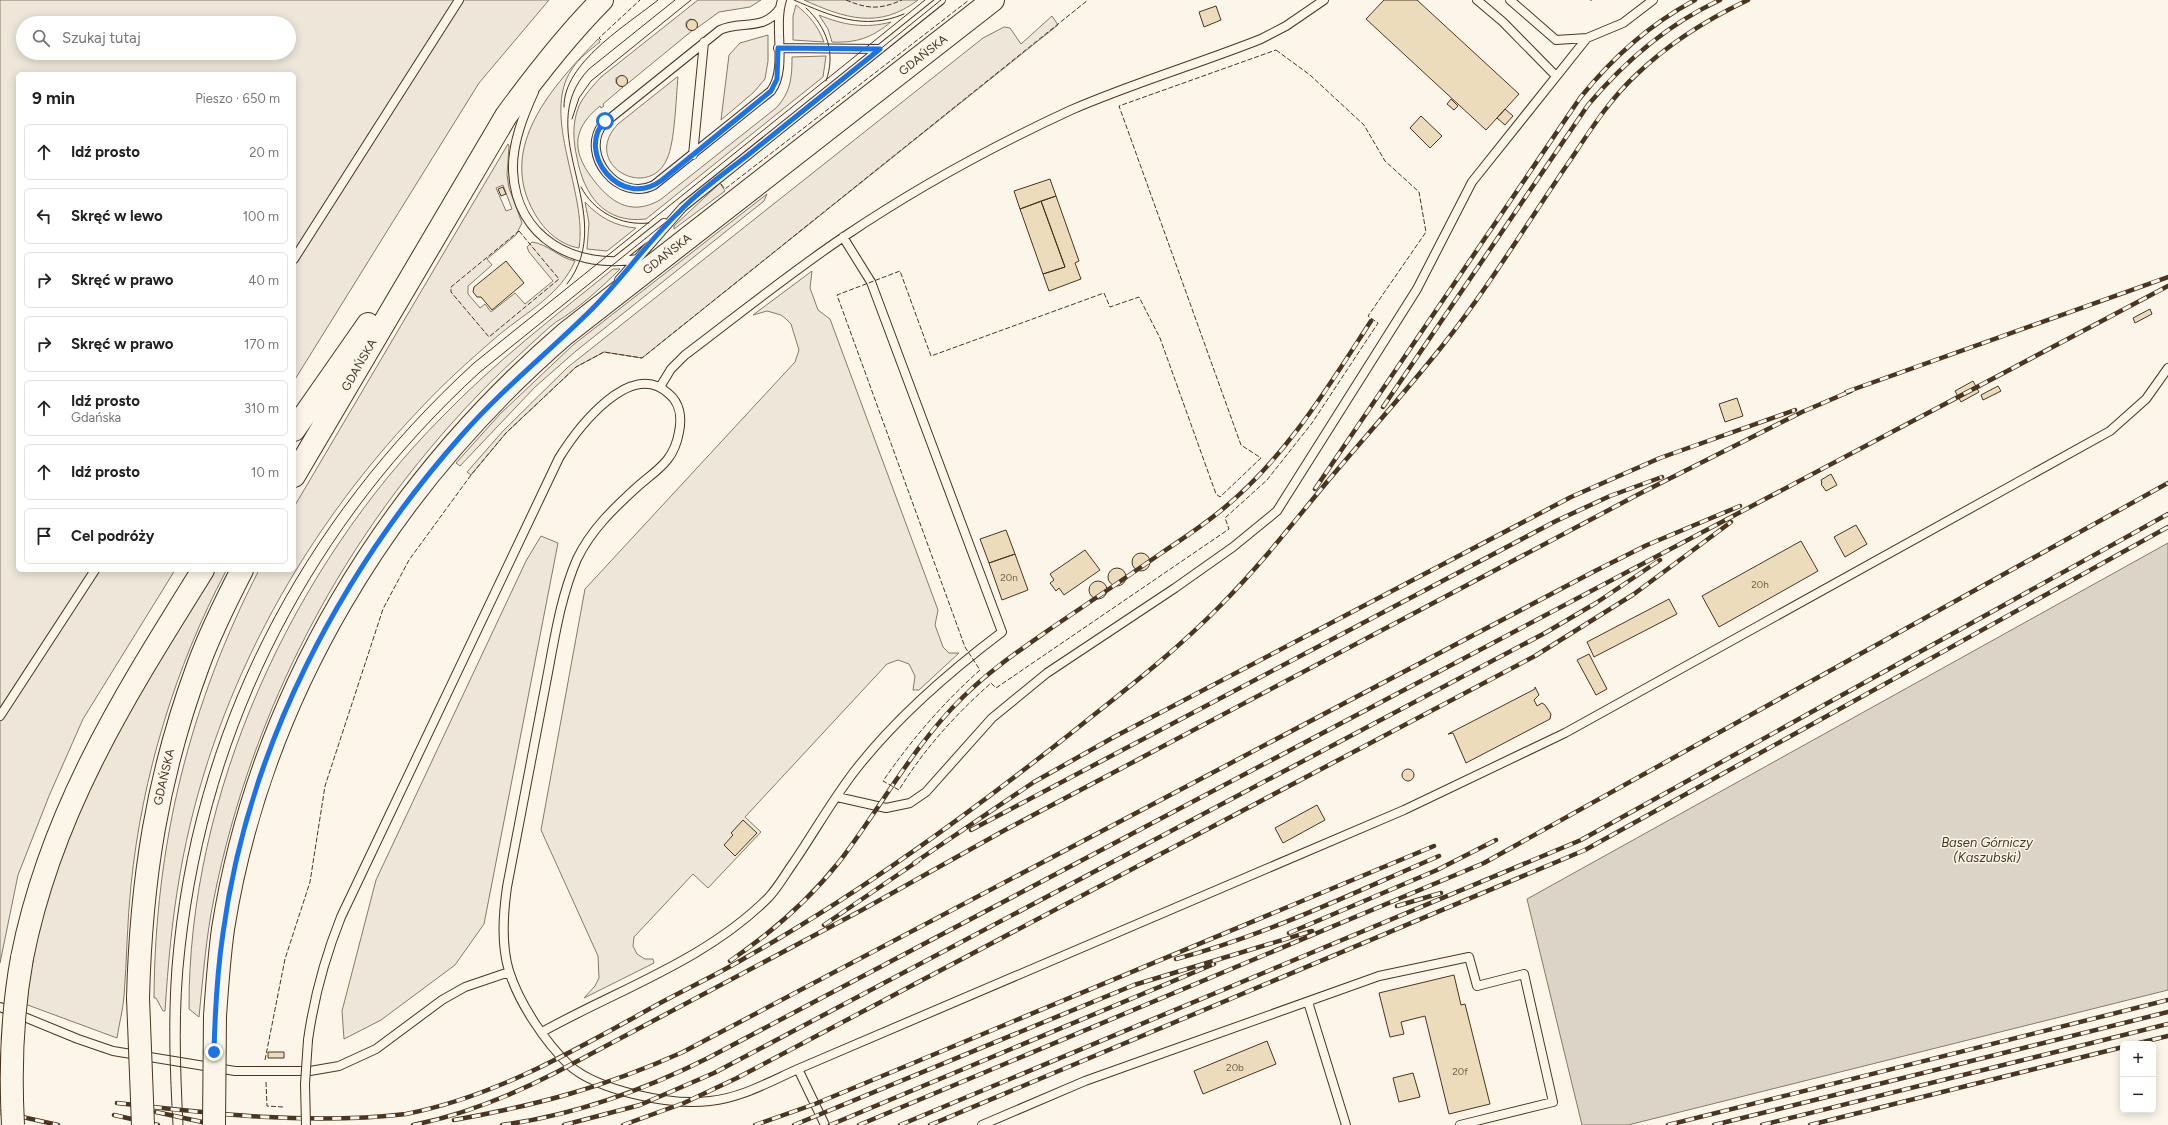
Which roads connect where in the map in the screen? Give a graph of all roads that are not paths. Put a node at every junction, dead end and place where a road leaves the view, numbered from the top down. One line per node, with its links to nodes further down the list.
1 (459, 0): 21 (lane)
2 (602, 0): 11 (main road, GDAŃSKA)
3 (941, 0): 14 (lane)
4 (993, 0): 19 (main road, GDAŃSKA)
5 (1324, 0): 20 (lane)
6 (1477, 0): 15 (lane)
7 (1510, 0): 10 (lane)
8 (1653, 0): 10 (lane)
9 (781, 4): 12 (lane); 13 (lane)
10 (1587, 38): 15 (lane)
11 (563, 41): 17 (main road, GDAŃSKA); 23 (lane)
12 (704, 42): 16 (lane); 16 (lane)
13 (778, 48): 14 (lane); 16 (lane)
14 (880, 49): 18 (lane)
15 (1556, 76): 33 (lane)
16 (693, 155)
17 (455, 201): 27 (main road); 28 (main road, GDAŃSKA)
18 (683, 207): 22 (lane); 23 (lane)
19 (695, 232): 22 (lane); 24 (main road, GDAŃSKA)
20 (843, 237): 26 (lane); 33 (lane)
21 (296, 256)
22 (637, 260): 23 (lane); 24 (lane)
23 (616, 261)
24 (565, 334): 41 (main road, GDAŃSKA, bridge)
25 (2168, 368): 38 (lane)
26 (660, 387): 34 (lane); 42 (lane, bridge)
27 (296, 427)
28 (296, 473)
29 (94, 572): 32 (lane)
30 (202, 572): 39 (main road, bridge)
31 (241, 572): 40 (main road, GDAŃSKA, bridge)
32 (0, 716)
33 (837, 797): 37 (lane)
34 (509, 972): 36 (lane); 37 (lane)
35 (1308, 1002): 44 (lane); 45 (lane); 46 (lane)
36 (0, 1007)
37 (542, 1032): 38 (lane)
38 (798, 1069): 43 (lane)
39 (13, 1125)
40 (143, 1125)
41 (214, 1125)
42 (306, 1125)
43 (824, 1125)
44 (982, 1125)
45 (1346, 1125)
46 (1460, 1125)

